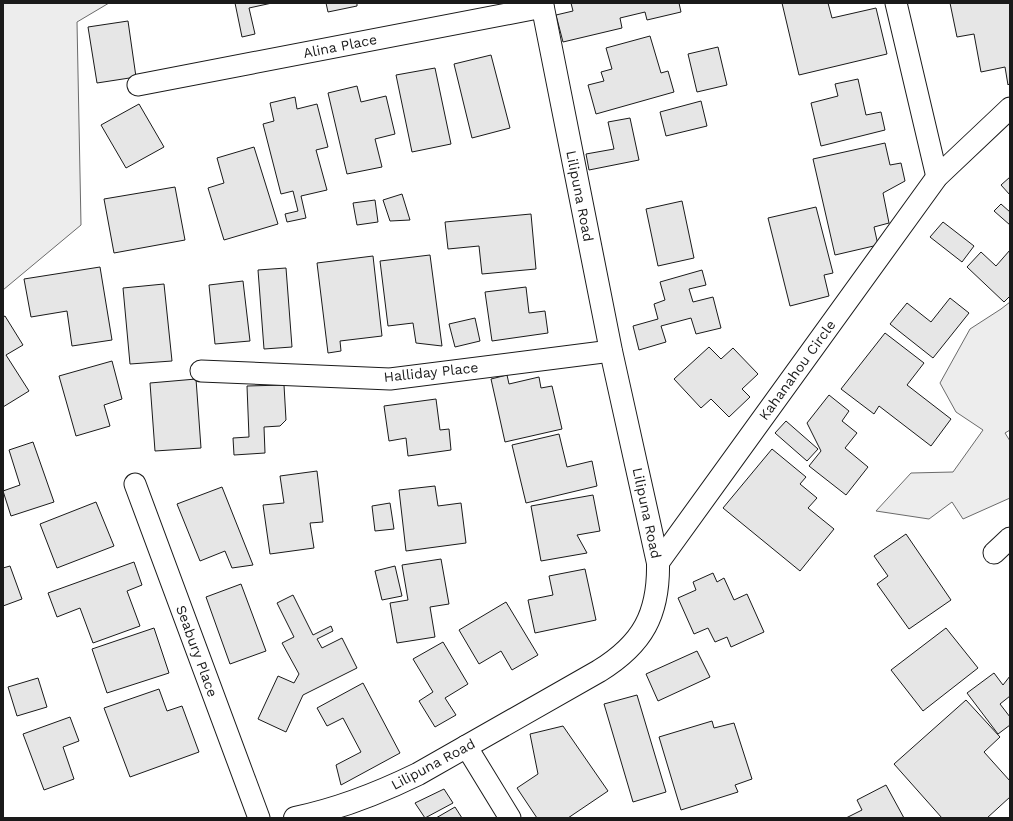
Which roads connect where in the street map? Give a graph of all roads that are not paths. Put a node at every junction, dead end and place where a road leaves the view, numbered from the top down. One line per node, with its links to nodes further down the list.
1 (896, 3): 5 (street)
2 (542, 5): 3 (street, Alina Place); 6 (street, Lilipuna Road)
3 (138, 85)
4 (1010, 108): 5 (street, Kahanahou Circle)
5 (937, 177): 11 (street, Kahanahou Circle)
6 (611, 351): 7 (street, Halliday Place); 11 (street, Lilipuna Road)
7 (201, 371)
8 (135, 484): 13 (street, Seabury Place)
9 (1010, 538): 10 (street)
10 (994, 552)
11 (658, 563): 12 (street, Lilipuna Road)
12 (466, 746): 14 (street, Lilipuna Road); 15 (street)
13 (259, 818)
14 (295, 818)
15 (510, 818)

